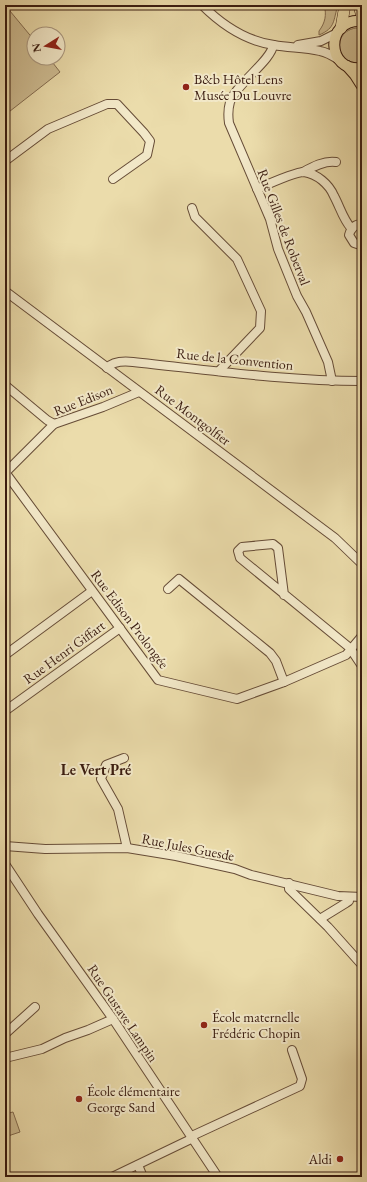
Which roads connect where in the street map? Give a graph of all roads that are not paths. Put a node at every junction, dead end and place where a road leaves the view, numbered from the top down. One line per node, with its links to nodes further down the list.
1 (202, 5): 7 (street)
2 (345, 5): 6 (highway)
3 (358, 5): 4 (highway)
4 (362, 17)
5 (362, 21): 6 (main road)
6 (339, 31): 8 (street); 9 (main road)
7 (273, 45): 8 (street); 18 (street, Rue Gilles de Roberval)
8 (292, 47): 9 (street)
9 (343, 63): 10 (main road); 11 (main road)
10 (362, 68)
11 (362, 86)
12 (5, 161): 17 (street)
13 (336, 162): 14 (street)
14 (321, 164): 15 (street); 16 (street)
15 (304, 172): 16 (street); 18 (street)
16 (318, 178): 21 (street)
17 (113, 179)
18 (257, 189): 26 (street, Rue Gilles de Roberval)
19 (192, 208): 25 (street)
20 (362, 224): 21 (street)
21 (351, 228): 22 (street)
22 (362, 244)
23 (5, 291): 24 (street, Rue Montgolfier)
24 (107, 368): 25 (street, Rue de la Convention); 28 (street, Rue Montgolfier)
25 (219, 371): 26 (street, Rue de la Convention)
26 (332, 381): 27 (street, Rue de la Convention)
27 (362, 381)
28 (126, 382): 30 (street, Rue Montgolfier); 31 (street, Rue Edison)
29 (5, 385): 32 (street)
30 (139, 392): 31 (street); 34 (street, Rue Montgolfier)
31 (124, 398): 32 (street, Rue Edison)
32 (54, 424): 33 (street, Rue Edison)
33 (5, 472): 36 (street, Rue Edison Prolongée)
34 (362, 564)
35 (168, 589): 43 (street)
36 (92, 590): 38 (street, Rue Edison Prolongée); 41 (street)
37 (284, 595): 37 (street); 40 (street)
38 (120, 628): 43 (street, Rue Edison Prolongée); 44 (street, Rue Henri Giffart)
39 (362, 636): 40 (street, Rue Edison Prolongée)
40 (350, 648): 42 (street); 43 (street, Rue Edison Prolongée)
41 (5, 655)
42 (362, 666)
43 (284, 682)
44 (5, 711)
45 (124, 758): 47 (street)
46 (5, 846): 47 (street, Rue Jules Guesde)
47 (127, 848): 49 (street, Rue Jules Guesde)
48 (5, 864): 55 (street, Rue Gustave Lampin)
49 (289, 883): 50 (street, Rue Jules Guesde); 52 (street)
50 (348, 897): 51 (street, Rue Jules Guesde); 52 (street)
51 (362, 897)
52 (320, 919): 53 (street)
53 (362, 965)
54 (35, 1007): 56 (street)
55 (113, 1020): 58 (street); 59 (street, Rue Gustave Lampin)
56 (5, 1034)
57 (292, 1050): 59 (street)
58 (5, 1058)
59 (192, 1138): 60 (street); 63 (street, Rue Gustave Lampin)
60 (138, 1165): 61 (street); 62 (street)
61 (112, 1177)
62 (143, 1177)
63 (218, 1177)

